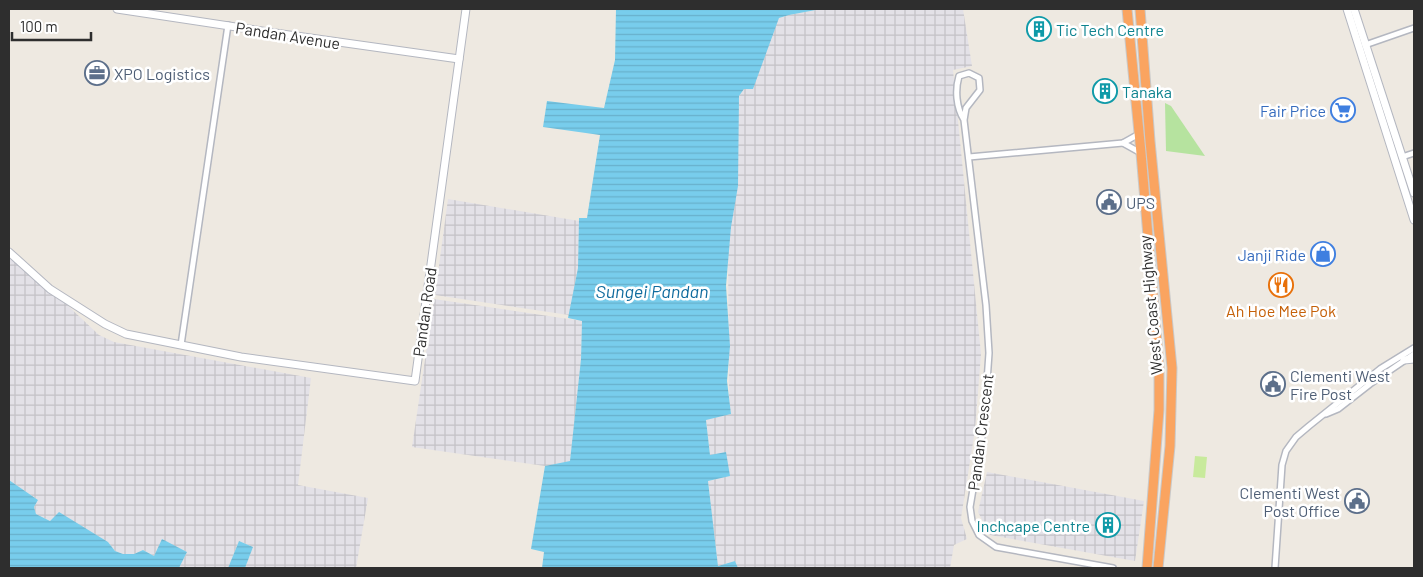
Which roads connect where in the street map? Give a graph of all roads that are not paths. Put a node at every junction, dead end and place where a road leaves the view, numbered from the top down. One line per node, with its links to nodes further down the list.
1 (117, 9): 6 (street, Pandan Avenue)
2 (466, 9): 9 (street, Pandan Road)
3 (1127, 9): 12 (highway, West Coast Highway)
4 (1140, 9): 21 (highway, West Coast Highway)
5 (1351, 10): 8 (street)
6 (228, 25): 9 (street, Pandan Avenue); 23 (street)
7 (1414, 28): 8 (street)
8 (1363, 47): 11 (street)
9 (459, 59): 23 (street, Pandan Road)
10 (964, 120): 10 (street, Pandan Crescent); 16 (street, Pandan Crescent)
11 (1387, 121): 17 (street); 19 (street)
12 (1139, 134): 13 (street); 14 (highway, West Coast Highway)
13 (1123, 143): 14 (street); 16 (street)
14 (1141, 153): 22 (highway, West Coast Highway)
15 (1414, 153): 17 (street)
16 (969, 157): 29 (street, Pandan Crescent)
17 (1402, 157): 18 (street)
18 (1414, 193)
19 (1414, 219)
20 (9, 252): 23 (street, Pandan Road)
21 (1162, 263): 22 (highway); 31 (highway, West Coast Highway)
22 (1150, 265): 30 (highway, West Coast Highway)
23 (181, 345)
24 (1414, 348): 28 (street)
25 (1414, 354): 27 (street)
26 (1414, 358): 27 (street)
27 (1404, 360): 28 (street)
28 (1324, 415): 32 (street)
29 (1113, 568)
30 (1147, 568)
31 (1158, 568)
32 (1275, 568)

